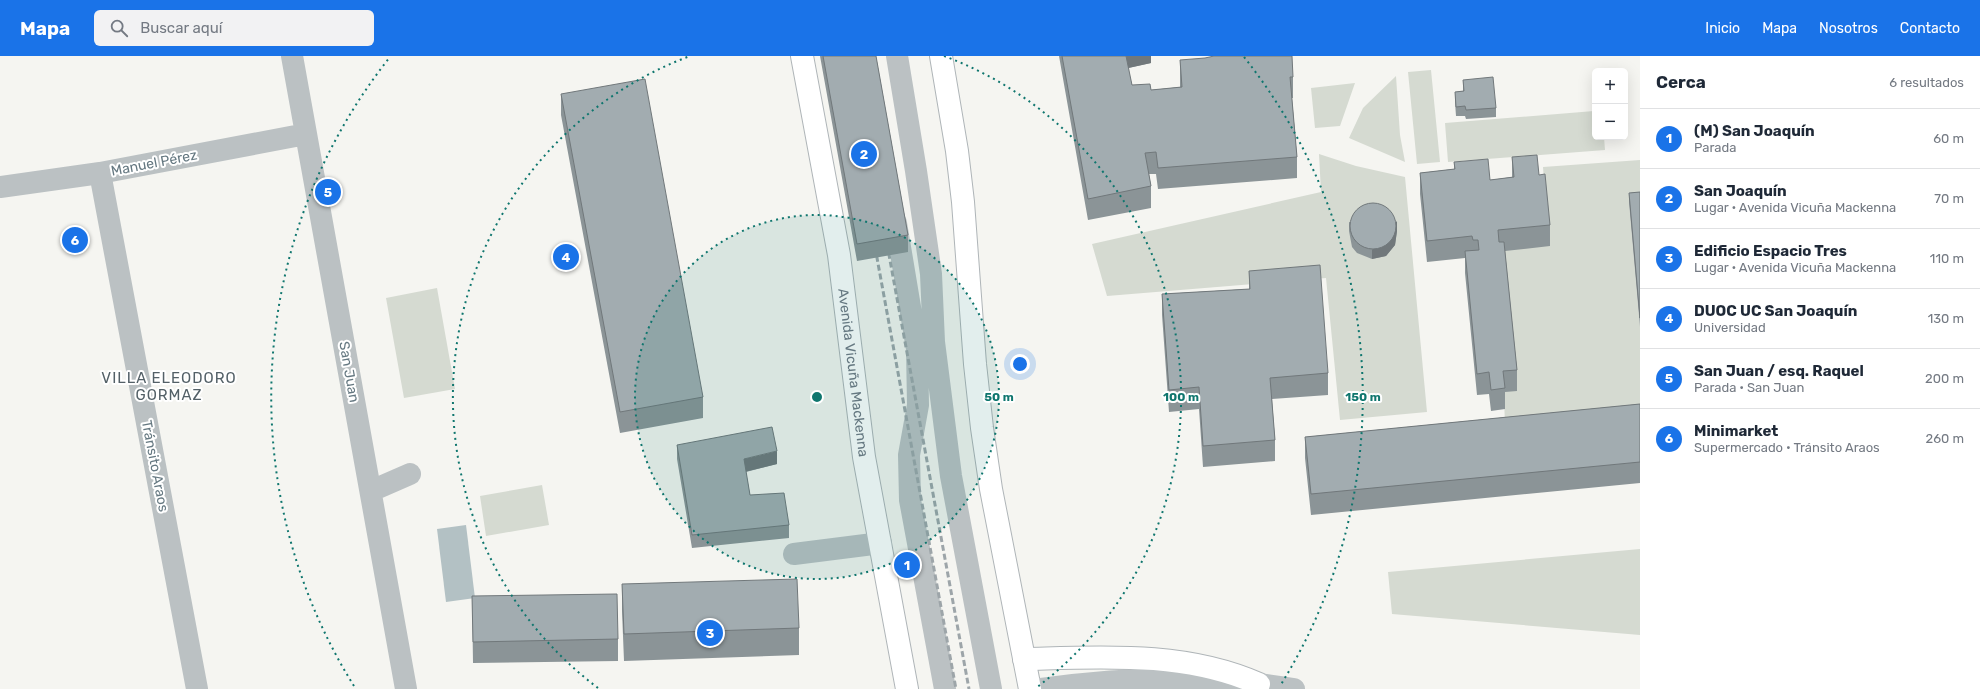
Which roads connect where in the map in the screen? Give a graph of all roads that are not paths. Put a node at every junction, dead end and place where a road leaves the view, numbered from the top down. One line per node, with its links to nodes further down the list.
1 (292, 56): 5 (street, San Juan)
2 (802, 56): 11 (main road, Avenida Vicuña Mackenna)
3 (896, 56): 19 (street)
4 (941, 56): 13 (main road)
5 (306, 134): 6 (street, Manuel Pérez); 10 (street, San Juan)
6 (100, 173): 7 (street, Manuel Pérez); 15 (street, Tránsito Araos)
7 (0, 187)
8 (893, 204): 18 (street)
9 (410, 474): 10 (street)
10 (371, 491): 16 (street, San Juan)
11 (881, 543): 12 (street); 17 (main road, Avenida Vicuña Mackenna)
12 (794, 554)
13 (1024, 659): 14 (main road); 20 (main road)
14 (1259, 684): 21 (street); 22 (street)
15 (197, 689)
16 (406, 689)
17 (907, 689)
18 (945, 689)
19 (991, 689)
20 (1030, 689)
21 (1041, 689)
22 (1294, 689)

